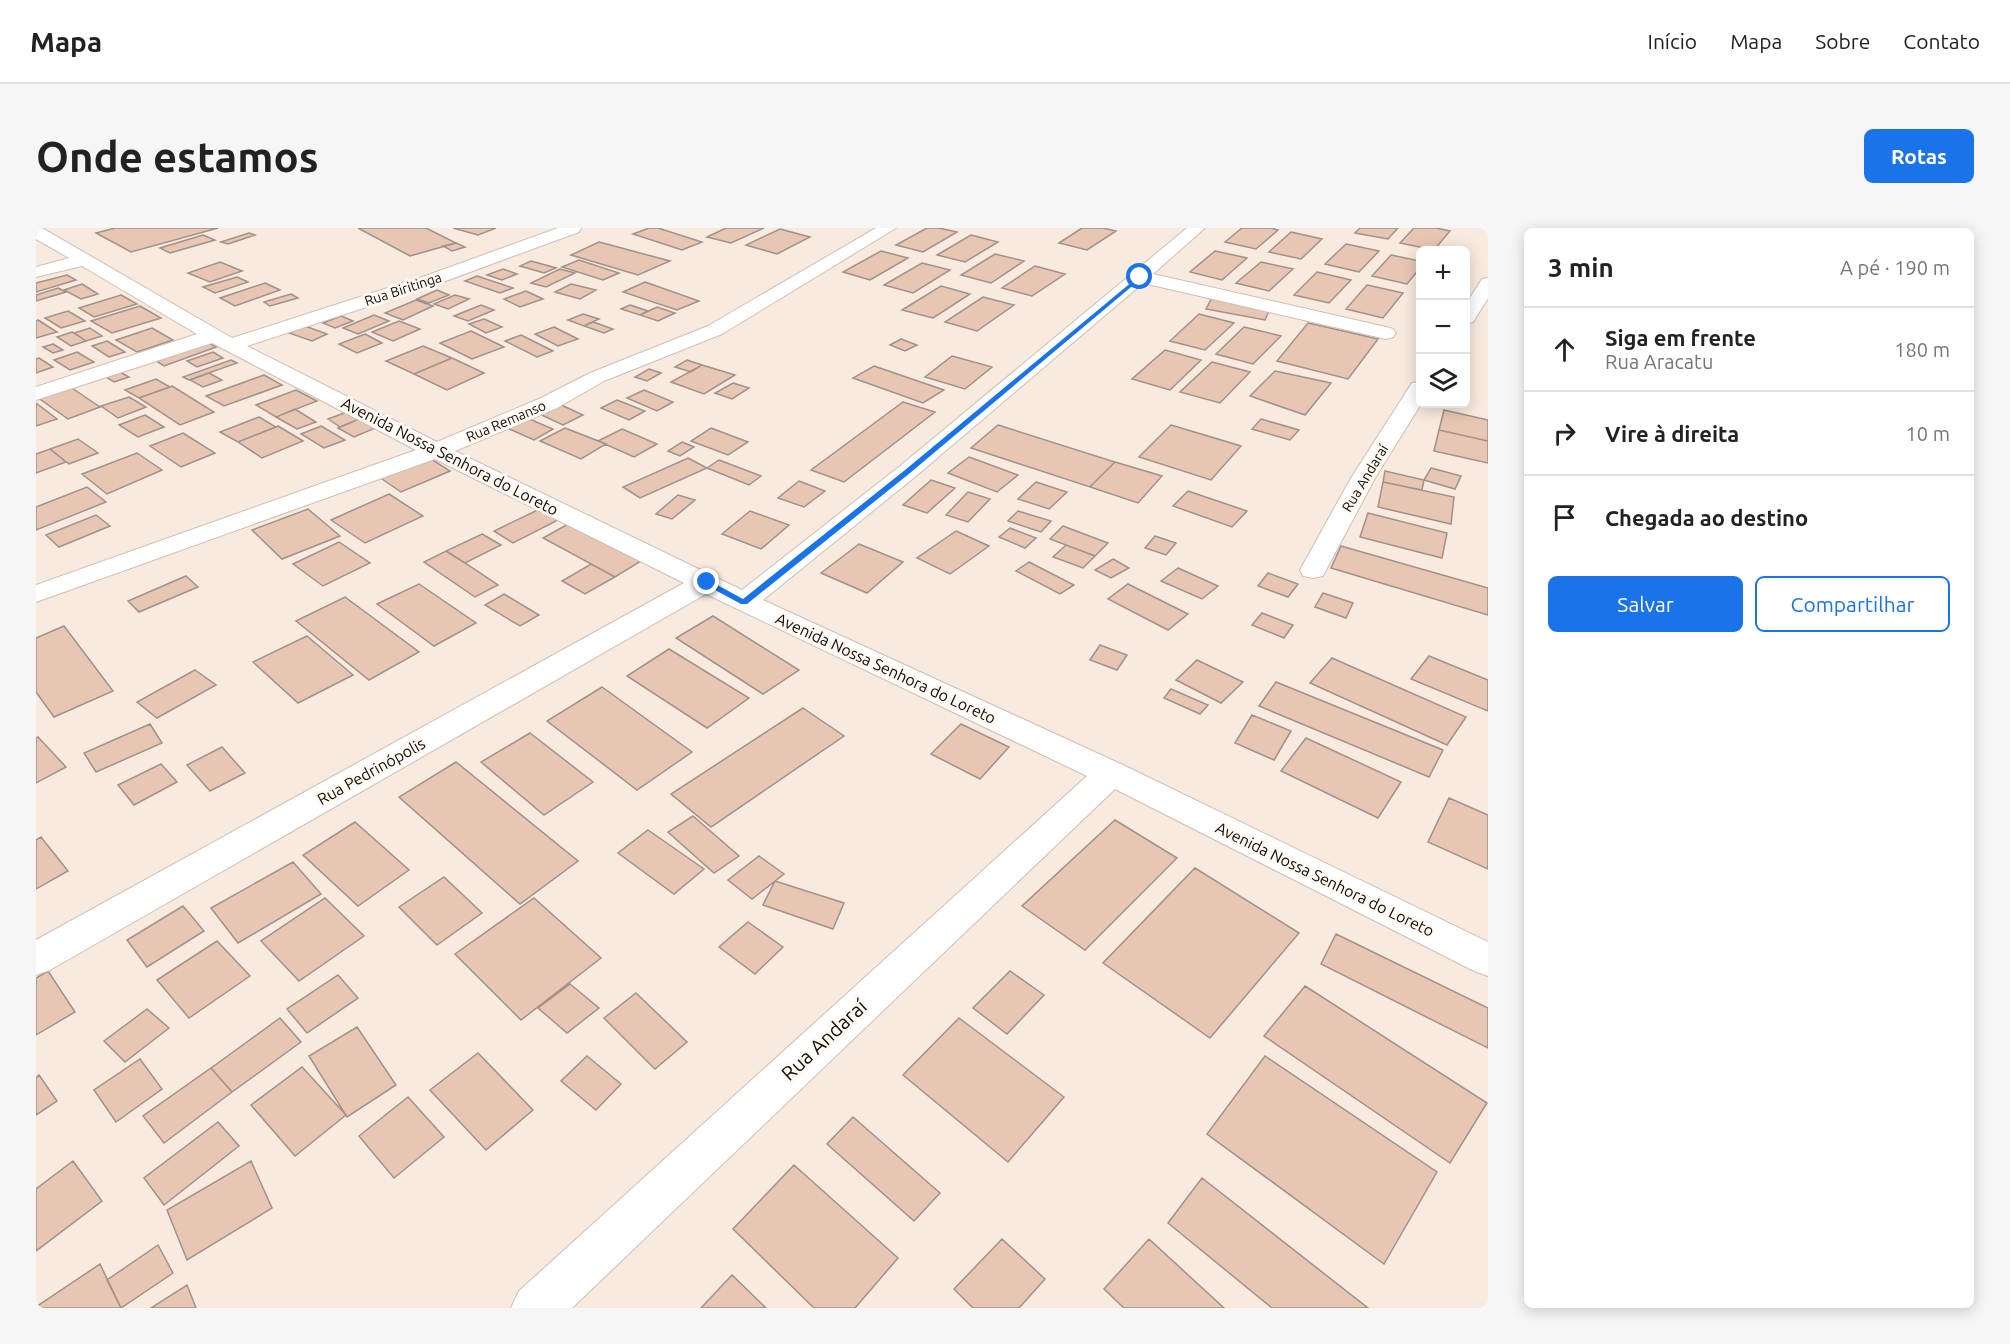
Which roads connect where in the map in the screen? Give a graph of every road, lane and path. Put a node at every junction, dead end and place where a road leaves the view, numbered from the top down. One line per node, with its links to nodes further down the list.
1 (573, 228): 11 (street, Rua Biritinga)
2 (888, 228): 14 (street, Rua Remanso)
3 (1197, 228): 7 (street)
4 (36, 232): 5 (street, Avenida Nossa Senhora do Loreto)
5 (84, 260): 6 (street); 11 (street, Avenida Nossa Senhora do Loreto)
6 (36, 272)
7 (1140, 277): 10 (street); 18 (street)
8 (1488, 283): 9 (street)
9 (1470, 312)
10 (1386, 333)
11 (223, 340): 12 (street, Rua Biritinga); 14 (street, Avenida Nossa Senhora do Loreto)
12 (36, 394)
13 (1416, 394): 15 (street, Rua Andaraí)
14 (436, 451): 16 (street, Avenida Nossa Senhora do Loreto); 17 (street, Rua Remanso)
15 (1313, 570)
16 (707, 582): 18 (street, Avenida Nossa Senhora do Loreto); 20 (street, Rua Pedrinópolis)
17 (36, 594)
18 (744, 602): 19 (street, Avenida Nossa Senhora do Loreto)
19 (1111, 773): 21 (street, Avenida Nossa Senhora do Loreto); 22 (street, Rua Andaraí)
20 (36, 959)
21 (1488, 960)
22 (536, 1308)

